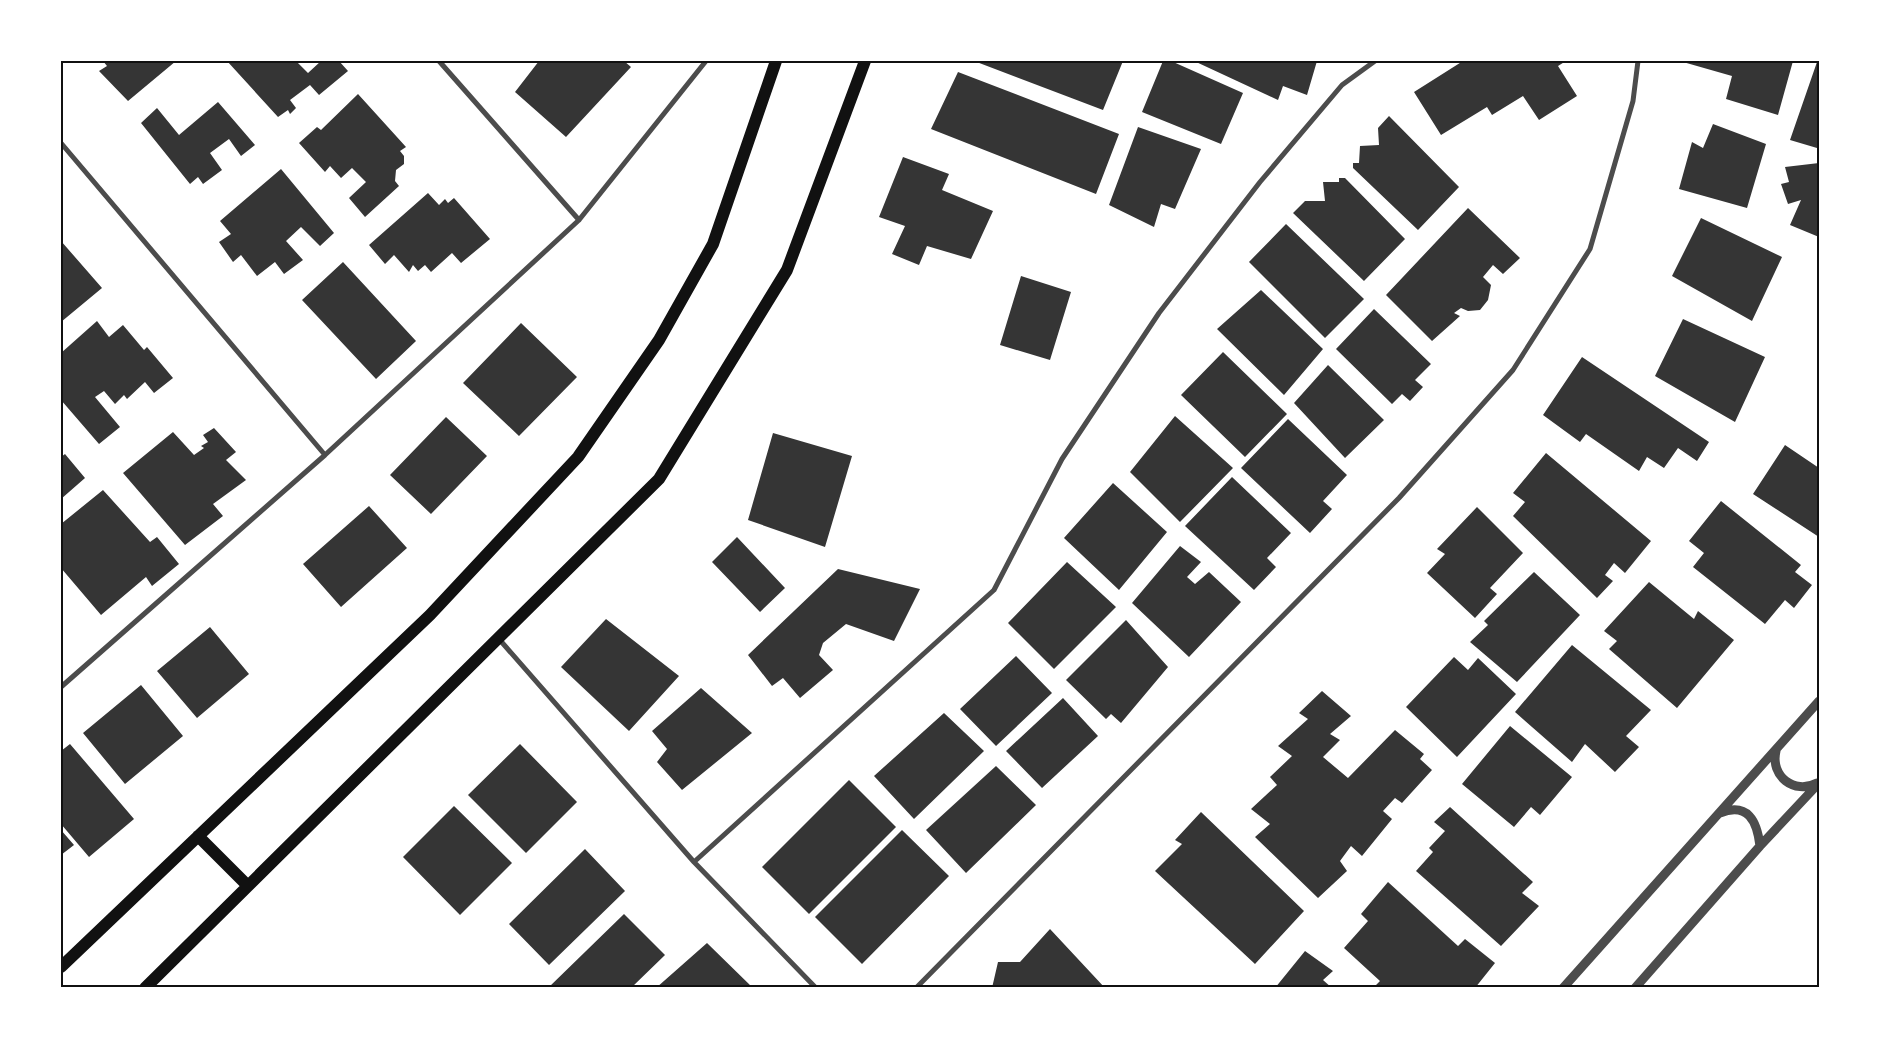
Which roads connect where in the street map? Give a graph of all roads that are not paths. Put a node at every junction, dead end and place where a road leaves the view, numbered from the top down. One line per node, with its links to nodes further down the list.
1 (439, 61): 8 (street)
2 (706, 61): 8 (street)
3 (776, 61): 16 (main road)
4 (865, 61): 10 (main road)
5 (1375, 61): 18 (street)
6 (1638, 61): 23 (street)
7 (61, 143): 9 (street)
8 (579, 220): 9 (street)
9 (326, 456): 11 (street)
10 (499, 639): 18 (street); 19 (main road)
11 (61, 687)
12 (1819, 701): 13 (street)
13 (1776, 750): 14 (street); 15 (street)
14 (1819, 782): 17 (street)
15 (1714, 819): 17 (street); 24 (street)
16 (198, 836): 19 (main road); 20 (main road)
17 (1760, 846): 25 (street)
18 (694, 862): 22 (street)
19 (248, 886): 21 (main road)
20 (61, 967)
21 (146, 988)
22 (816, 988)
23 (916, 988)
24 (1563, 988)
25 (1635, 988)

